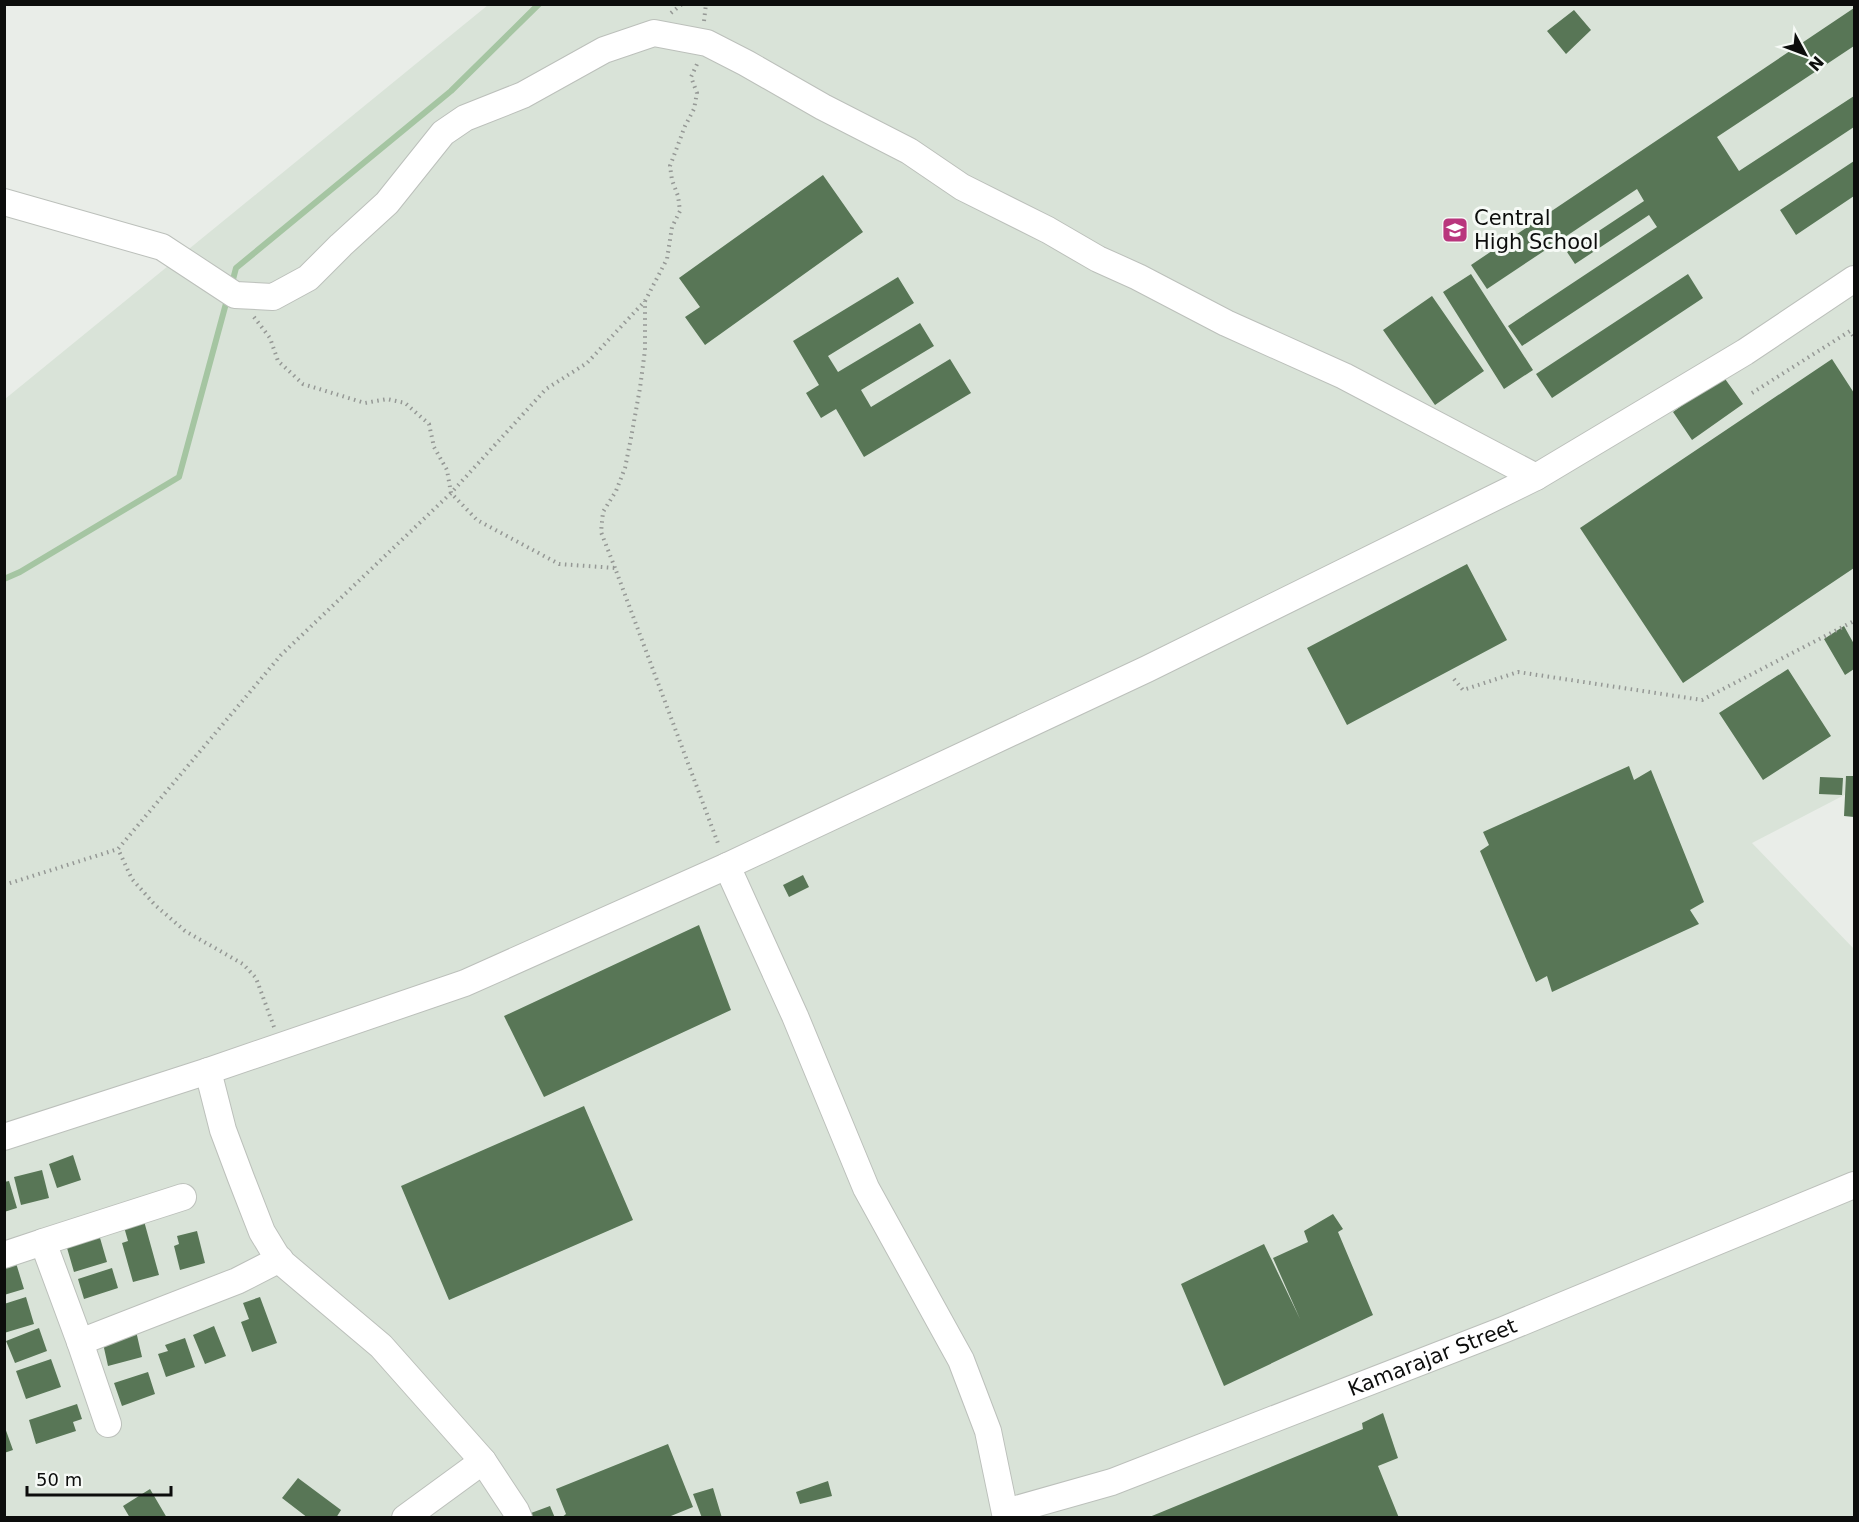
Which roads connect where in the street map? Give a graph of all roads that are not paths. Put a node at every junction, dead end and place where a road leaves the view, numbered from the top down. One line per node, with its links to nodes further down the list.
1 (4, 202): 3 (street)
2 (1854, 279): 3 (street)
3 (1536, 477): 4 (street)
4 (727, 866): 5 (street); 15 (street)
5 (208, 1071): 6 (street); 11 (street)
6 (4, 1137)
7 (1854, 1185): 15 (street, Kamarajar Street)
8 (183, 1197): 9 (street)
9 (44, 1242): 10 (street); 12 (street)
10 (4, 1255)
11 (280, 1259): 12 (street); 14 (street)
12 (80, 1342): 13 (street)
13 (108, 1424)
14 (483, 1461): 16 (street); 17 (street)
15 (1006, 1515)
16 (405, 1518)
17 (519, 1518)

